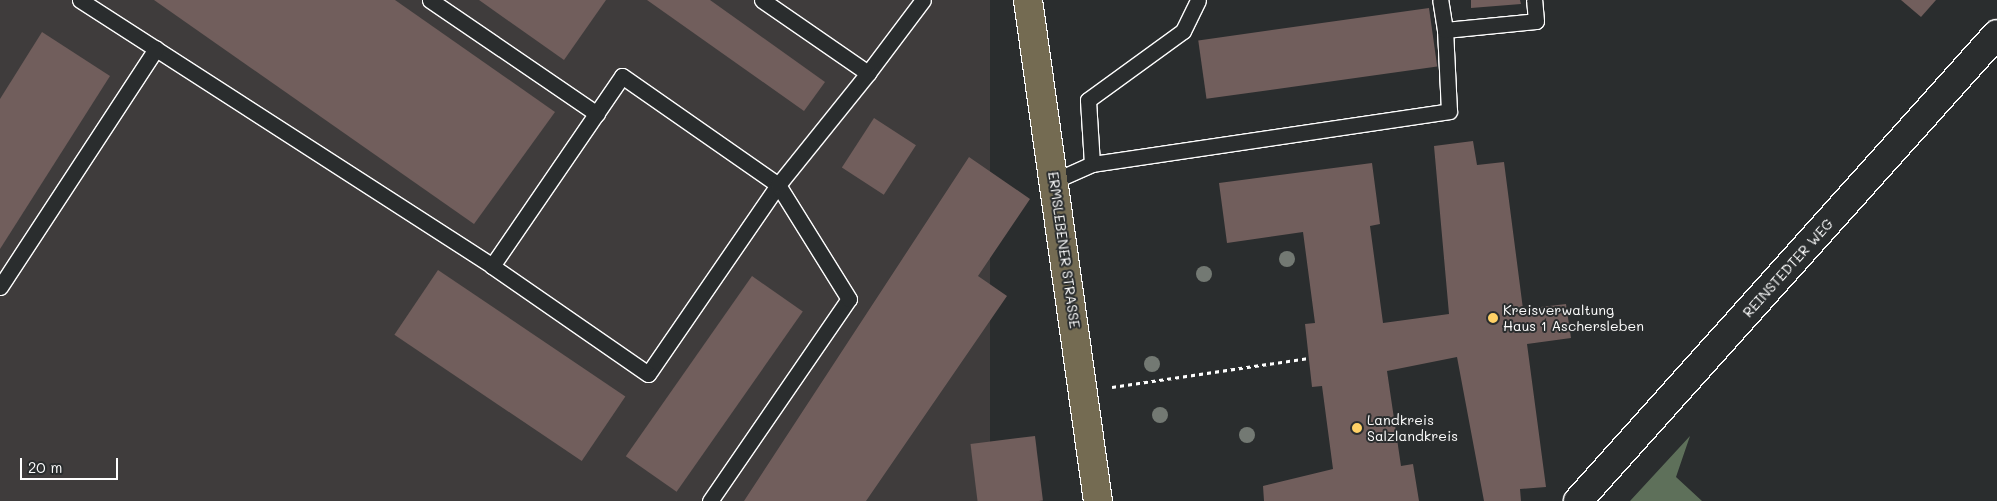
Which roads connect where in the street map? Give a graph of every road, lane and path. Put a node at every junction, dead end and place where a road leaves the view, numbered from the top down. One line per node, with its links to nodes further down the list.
1 (430, 0): 13 (lane)
2 (762, 0): 12 (lane)
3 (923, 0): 12 (lane)
4 (1028, 0): 15 (main road, ERMSLEBENER STRASSE)
5 (1198, 0): 14 (lane)
6 (1440, 0): 9 (lane)
7 (1534, 0): 9 (lane)
8 (89, 2): 11 (lane)
9 (1445, 30): 14 (lane)
10 (1997, 34): 23 (street, REINSTEDTER WEG)
11 (156, 49): 17 (lane); 18 (lane)
12 (868, 73): 16 (lane)
13 (597, 114): 16 (lane); 17 (lane)
14 (1092, 164): 15 (lane)
15 (1054, 180): 20 (main road, ERMSLEBENER STRASSE)
16 (778, 185): 17 (lane); 21 (lane)
17 (492, 266)
18 (0, 287)
19 (1309, 358): 20 (path)
20 (1083, 392): 22 (main road, ERMSLEBENER STRASSE)
21 (710, 501)
22 (1098, 501)
23 (1578, 501)

